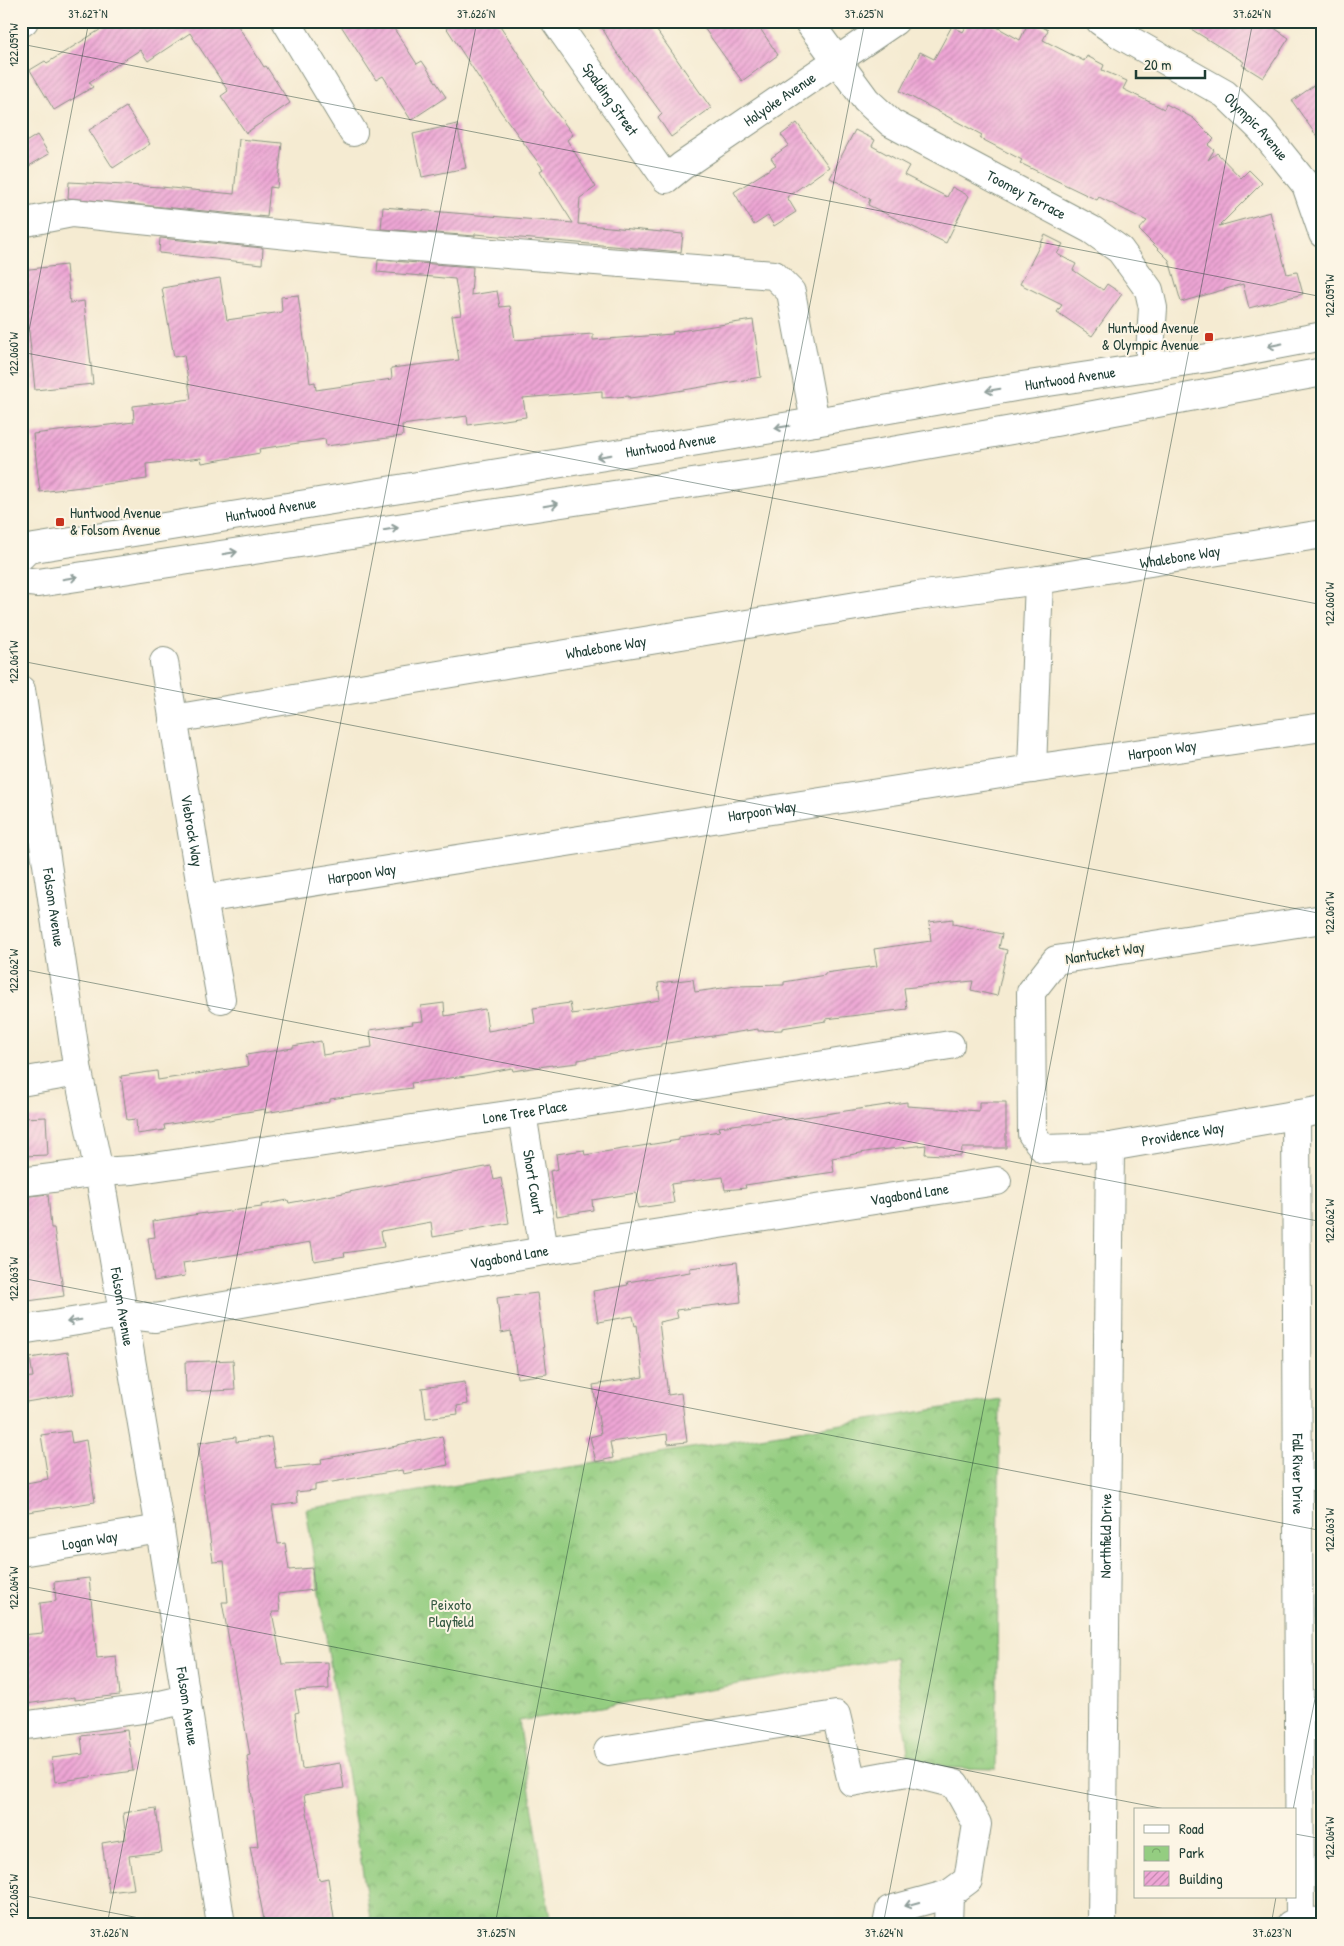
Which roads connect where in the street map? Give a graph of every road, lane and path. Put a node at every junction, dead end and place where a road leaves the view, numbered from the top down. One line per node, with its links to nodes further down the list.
1 (286, 21): 7 (street)
2 (555, 21): 8 (street, Spalding Street)
3 (808, 21): 6 (street, Toomey Terrace)
4 (895, 21): 6 (street, Holyoke Avenue)
5 (1100, 21): 9 (street, Olympic Avenue)
6 (838, 60): 8 (street, Holyoke Avenue); 13 (street, Toomey Terrace)
7 (354, 132)
8 (666, 179)
9 (1314, 182): 11 (street, Olympic Avenue)
10 (21, 223): 15 (street)
11 (1323, 234)
12 (1323, 336): 13 (street, Huntwood Avenue, one-way to 13)
13 (1149, 367): 15 (street, Huntwood Avenue, one-way to 15)
14 (1323, 372): 19 (street, one-way to 14)
15 (815, 422): 17 (street, Huntwood Avenue, one-way to 17)
16 (1323, 534): 18 (street, Whalebone Way)
17 (21, 556)
18 (1039, 580): 22 (street, Whalebone Way); 24 (street)
19 (21, 581)
20 (164, 662): 22 (street, Viebrock Way)
21 (21, 690): 29 (street, Folsom Avenue)
22 (174, 718): 25 (street, Viebrock Way)
23 (1323, 727): 24 (street, Harpoon Way)
24 (1032, 769): 25 (street, Harpoon Way)
25 (203, 899): 27 (street, Viebrock Way)
26 (1323, 919): 35 (street, Nantucket Way)
27 (221, 999)
28 (950, 1045): 32 (street, Lone Tree Place)
29 (78, 1072): 30 (street); 36 (street, Folsom Avenue)
30 (21, 1082)
31 (1323, 1110): 33 (street, Providence Way)
32 (522, 1113): 36 (street, Lone Tree Place); 39 (street, Short Court)
33 (1296, 1115): 34 (street, Providence Way); 48 (street, Fall River Drive)
34 (1110, 1147): 35 (street, Providence Way); 52 (street, Northfield Drive)
35 (1044, 1149)
36 (99, 1172): 38 (street, Lone Tree Place); 40 (street, Folsom Avenue)
37 (997, 1181): 39 (street, Vagabond Lane)
38 (21, 1182)
39 (544, 1251): 40 (street, Vagabond Lane)
40 (122, 1314): 41 (street, Vagabond Lane, one-way to 41); 42 (street, Folsom Avenue)
41 (21, 1330)
42 (160, 1529): 43 (street, Logan Way); 44 (street, Folsom Avenue)
43 (21, 1552)
44 (186, 1699): 45 (street); 49 (street, Folsom Avenue)
45 (21, 1726)
46 (608, 1751): 47 (street)
47 (949, 1894): 50 (street, one-way to 50); 51 (street)
48 (1304, 1923)
49 (221, 1925)
50 (887, 1925)
51 (948, 1925)
52 (1102, 1925)

